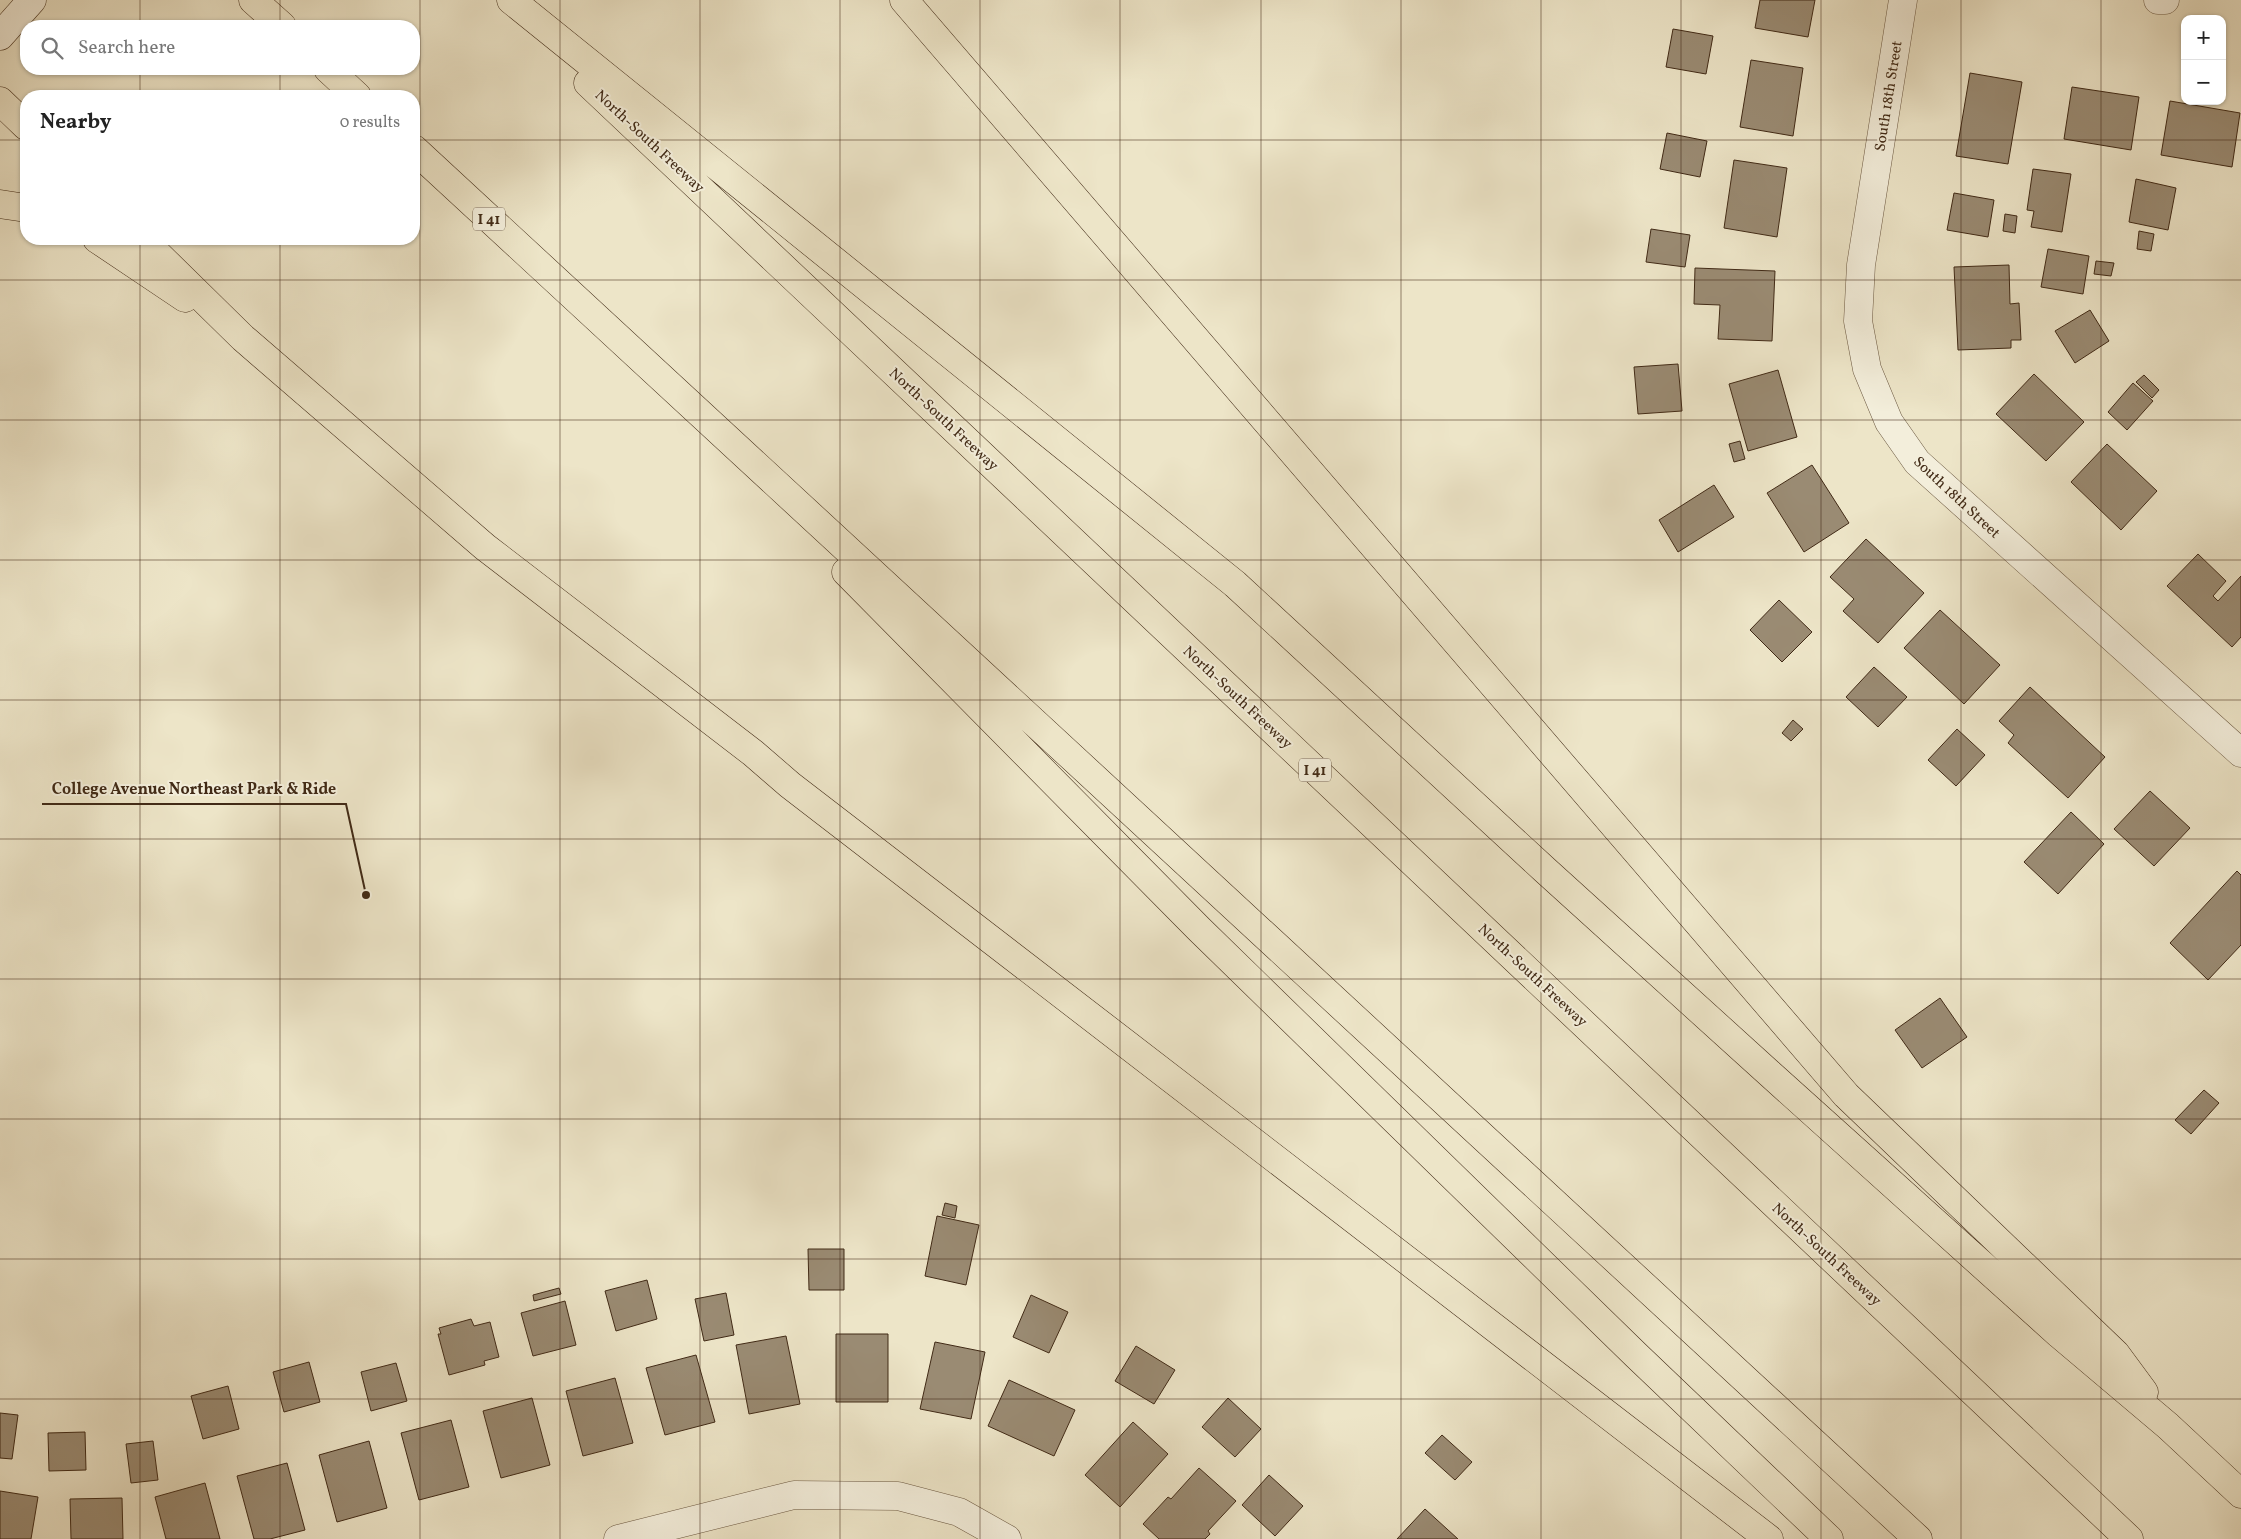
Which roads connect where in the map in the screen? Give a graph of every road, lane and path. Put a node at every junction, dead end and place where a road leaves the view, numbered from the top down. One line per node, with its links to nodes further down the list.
1 (32, 0): 10 (street)
2 (253, 0): 9 (highway)
3 (500, 0): 30 (highway, North-South Freeway / I 41)
4 (511, 0): 23 (highway)
5 (904, 0): 23 (highway)
6 (1903, 0): 22 (street, South 18th Street)
7 (2158, 0): 8 (street)
8 (2165, 0)
9 (275, 20)
10 (0, 36)
11 (334, 75): 12 (highway)
12 (351, 90)
13 (0, 101): 14 (highway)
14 (20, 120)
15 (420, 154): 20 (highway, I 41)
16 (0, 204): 17 (highway)
17 (20, 207)
18 (106, 245): 21 (highway)
19 (148, 245): 21 (highway)
20 (565, 289): 28 (highway); 29 (highway, I 41)
21 (243, 338): 27 (highway)
22 (2241, 753)
23 (2168, 1426): 24 (highway)
24 (2241, 1494)
25 (618, 1539): 26 (street)
26 (1007, 1539)
27 (1768, 1539)
28 (1829, 1539)
29 (1918, 1539)
30 (2130, 1539)

